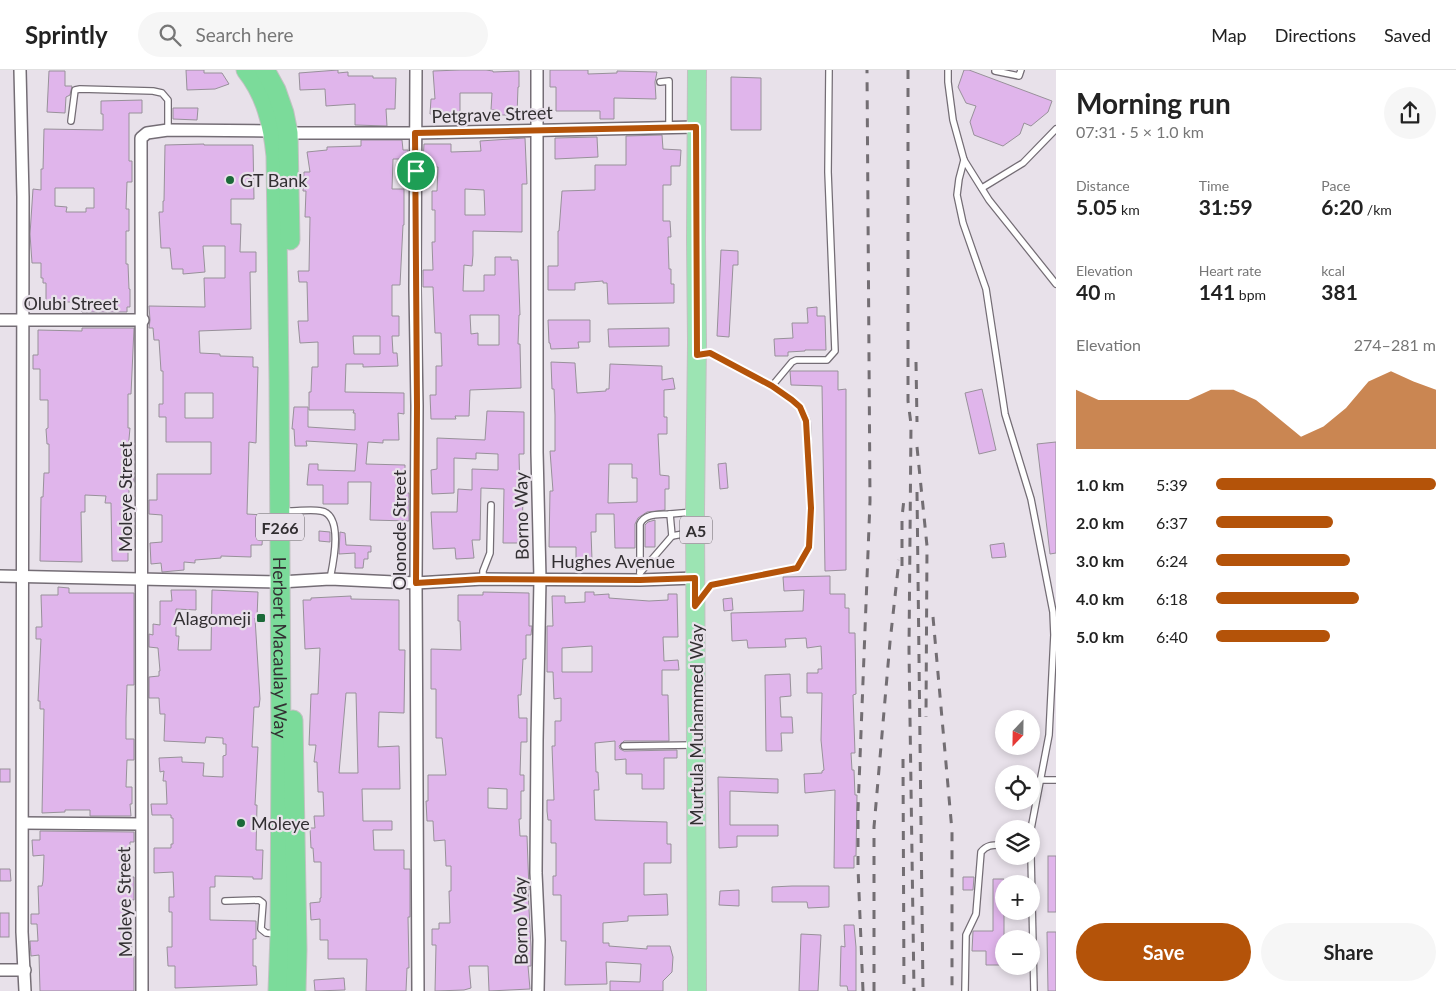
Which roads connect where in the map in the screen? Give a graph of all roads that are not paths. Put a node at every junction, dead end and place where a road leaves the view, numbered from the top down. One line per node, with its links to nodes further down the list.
1 (20, 70): 24 (street)
2 (246, 70): 18 (highway, Herbert Macaulay Way / F266)
3 (265, 70): 18 (highway, Herbert Macaulay Way / F266)
4 (416, 70): 19 (street, Olonode Street)
5 (537, 70): 15 (street, Borno Way)
6 (697, 70): 13 (main road, Murtula Muhammed Way / A5)
7 (829, 70): 27 (lane)
8 (948, 70): 20 (lane)
9 (1022, 70): 10 (lane)
10 (995, 71)
11 (660, 82): 14 (lane)
12 (71, 121): 17 (lane)
13 (696, 127): 14 (street, Petgrave Street); 26 (main road, Murtula Muhammed Way / A5)
14 (669, 128): 15 (street, Petgrave Street)
15 (537, 129): 19 (street, Petgrave Street); 41 (street, Borno Way)
16 (1056, 129): 21 (lane)
17 (168, 130): 18 (street, Moleye Street); 25 (street, Moleye Street)
18 (281, 132): 19 (street, Petgrave Street); 29 (highway, Herbert Macaulay Way / F266); 42 (highway, Herbert Macaulay Way / F266)
19 (415, 133): 43 (street, Olonode Street)
20 (964, 160): 21 (lane); 47 (lane)
21 (982, 188): 22 (lane)
22 (1056, 284)
23 (0, 320): 24 (street, Olubi Street)
24 (22, 320): 25 (street, Olubi Street); 35 (street)
25 (143, 320): 38 (street, Moleye Street)
26 (697, 355): 27 (lane); 30 (main road, Murtula Muhammed Way / A5)
27 (772, 386): 44 (lane)
28 (491, 505): 40 (lane)
29 (290, 511): 39 (lane); 42 (highway, Herbert Macaulay Way / F266)
30 (695, 512): 31 (lane); 32 (main road, Murtula Muhammed Way / A5)
31 (670, 514): 33 (lane); 36 (lane)
32 (696, 532): 33 (lane); 37 (main road, Murtula Muhammed Way / A5)
33 (672, 536): 36 (lane)
34 (0, 576): 35 (street)
35 (22, 576): 38 (street, Hughes Avenue); 50 (street)
36 (640, 576): 37 (street, Hughes Avenue); 41 (street, Hughes Avenue)
37 (695, 578): 44 (main road, Murtula Muhammed Way / A5)
38 (143, 579): 42 (street, Hughes Avenue); 51 (street, Moleye Street)
39 (330, 579): 42 (street, Hughes Avenue); 43 (street, Hughes Avenue)
40 (482, 579): 41 (street, Hughes Avenue); 43 (street, Hughes Avenue)
41 (540, 579): 63 (street, Borno Way)
42 (286, 582): 55 (highway, Herbert Macaulay Way / F266); 61 (highway, Herbert Macaulay Way / F266)
43 (416, 583): 62 (street, Olonode Street)
44 (695, 606): 45 (main road, Murtula Muhammed Way / A5)
45 (696, 745): 46 (lane); 64 (main road, Murtula Muhammed Way / A5)
46 (624, 746)
47 (1041, 780): 48 (lane); 49 (lane)
48 (1056, 780)
49 (1033, 820)
50 (23, 823): 51 (street); 57 (street)
51 (141, 824): 59 (street, Moleye Street)
52 (995, 845): 65 (lane)
53 (1031, 865): 66 (lane)
54 (225, 900): 55 (lane)
55 (272, 909): 60 (highway, Herbert Macaulay Way / F266)
56 (0, 970): 57 (street)
57 (25, 970): 58 (street)
58 (25, 991)
59 (142, 991)
60 (278, 991)
61 (296, 991)
62 (418, 991)
63 (538, 991)
64 (697, 991)
65 (965, 991)
66 (1034, 991)

